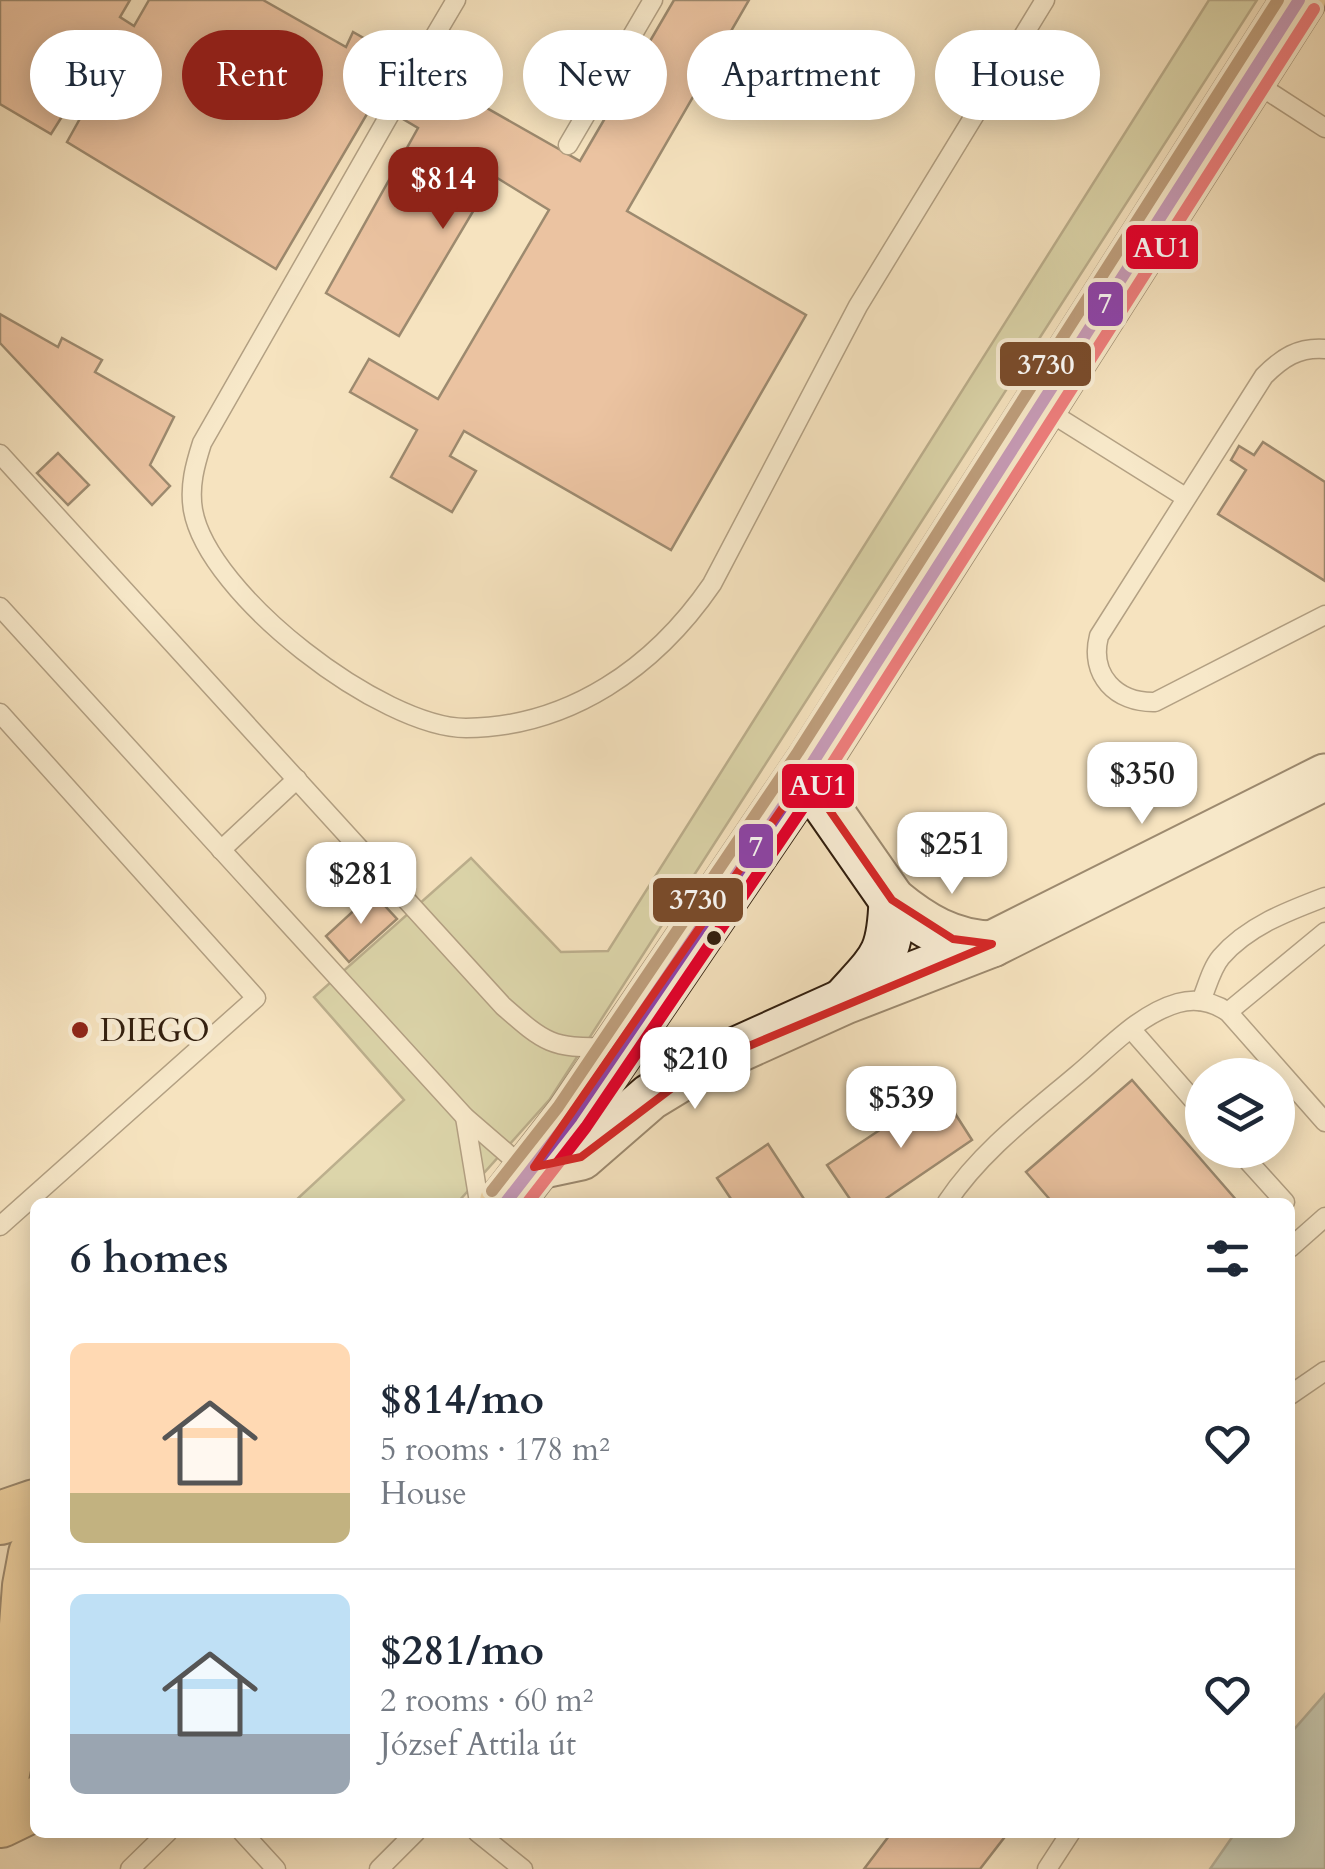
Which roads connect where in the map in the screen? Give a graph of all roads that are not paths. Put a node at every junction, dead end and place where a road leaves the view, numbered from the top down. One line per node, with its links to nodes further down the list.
1 (456, 0): 5 (lane)
2 (653, 0): 9 (lane)
3 (1045, 0): 7 (lane)
4 (1300, 0): 6 (main road)
5 (438, 30)
6 (1249, 79): 8 (lane); 11 (main road)
7 (387, 120)
8 (1325, 128)
9 (568, 146)
10 (1325, 349): 13 (lane)
11 (1039, 406): 13 (lane); 17 (main road)
12 (0, 454): 19 (lane)
13 (1185, 497): 15 (lane)
14 (0, 607): 20 (lane)
15 (1325, 615)
16 (0, 713): 35 (lane)
17 (805, 774): 22 (main road); 29 (main road)
18 (1325, 777): 24 (main road)
19 (297, 779): 20 (lane); 29 (lane)
20 (221, 850): 31 (lane)
21 (1325, 897): 26 (lane)
22 (892, 900): 24 (main road); 25 (main road)
23 (1325, 932): 27 (lane)
24 (992, 944): 25 (main road)
25 (845, 1001): 34 (main road)
26 (1201, 1001): 27 (lane); 28 (lane)
27 (1228, 1012): 32 (lane)
28 (1131, 1029): 30 (lane); 37 (lane)
29 (620, 1047): 34 (main road)
30 (1185, 1091)
31 (465, 1118): 34 (lane); 36 (lane)
32 (1325, 1122)
33 (1254, 1168): 38 (lane)
34 (523, 1181)
35 (31, 1198)
36 (478, 1198)
37 (951, 1198)
38 (1282, 1198)
39 (30, 1199): 42 (lane)
40 (1295, 1213): 43 (lane)
41 (1325, 1216): 43 (lane)
42 (0, 1226)
43 (1310, 1230): 44 (lane)
44 (1295, 1244)
45 (1325, 1370): 46 (lane)
46 (1295, 1391)
47 (30, 1508): 48 (main road)
48 (0, 1518)
49 (30, 1581): 50 (main road)
50 (23, 1630): 51 (main road)
51 (14, 1788)
52 (162, 1838): 57 (lane)
53 (248, 1838): 58 (lane)
54 (410, 1838): 59 (lane)
55 (484, 1838): 60 (lane)
56 (1068, 1838): 61 (lane)
57 (130, 1869)
58 (276, 1869)
59 (379, 1869)
60 (523, 1869)
61 (1047, 1869)

